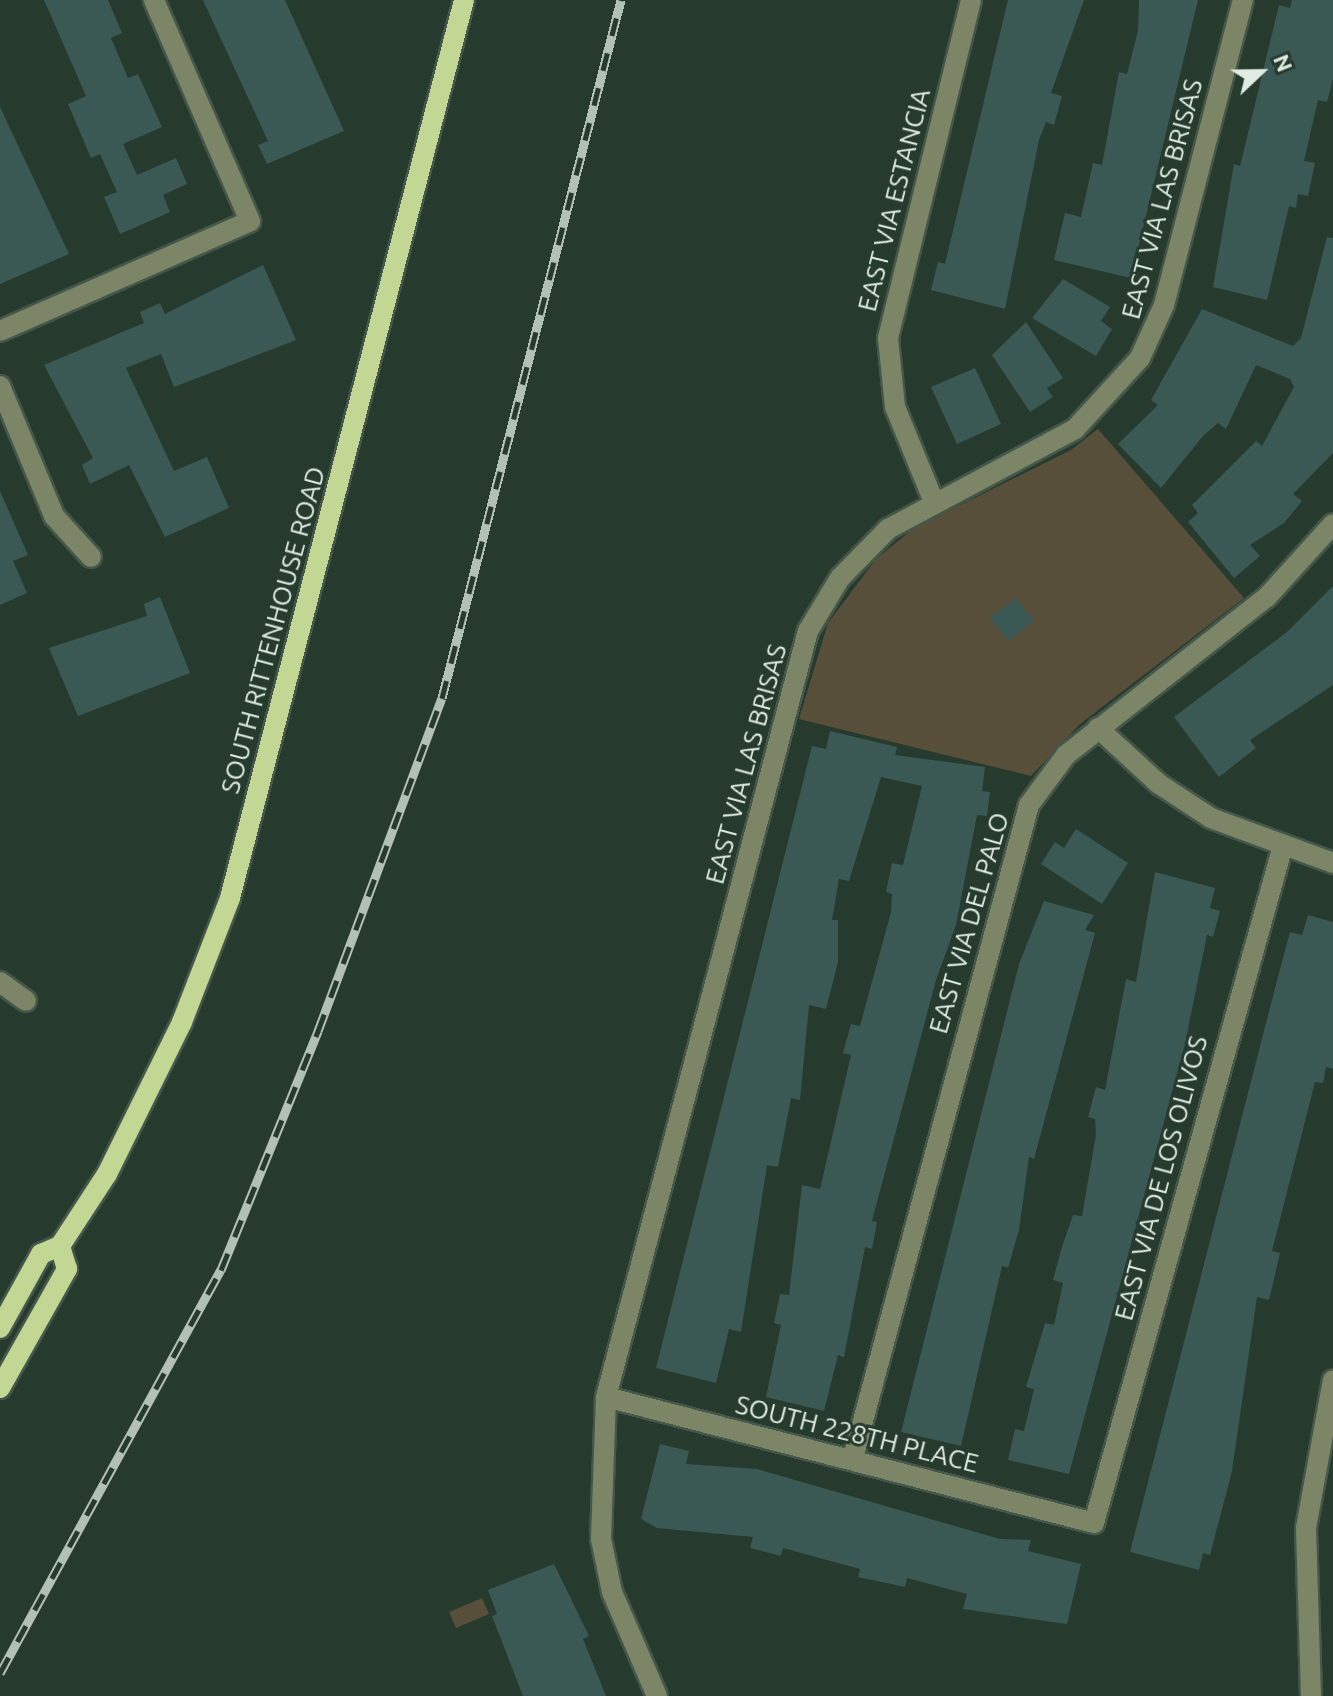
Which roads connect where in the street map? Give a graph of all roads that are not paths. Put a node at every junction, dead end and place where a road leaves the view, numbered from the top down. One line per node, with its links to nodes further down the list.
1 (154, 0): 5 (street)
2 (464, 0): 15 (main road, SOUTH RITTENHOUSE ROAD)
3 (971, 0): 7 (street, EAST VIA ESTANCIA)
4 (1243, 0): 7 (street, EAST VIA LAS BRISAS)
5 (0, 331)
6 (0, 386): 9 (street)
7 (934, 502): 19 (street, EAST VIA LAS BRISAS)
8 (1333, 524): 10 (street, EAST VIA DEL PALO)
9 (91, 557)
10 (1098, 728): 11 (street); 20 (street, EAST VIA DEL PALO)
11 (1282, 849): 12 (street); 21 (street, EAST VIA DE LOS OLIVOS)
12 (1333, 863)
13 (0, 982): 14 (street)
14 (26, 1001)
15 (60, 1246): 16 (main road, SOUTH RITTENHOUSE ROAD); 18 (main road, SOUTH RITTENHOUSE ROAD)
16 (1, 1325)
17 (1333, 1380): 23 (street)
18 (0, 1388)
19 (606, 1397): 20 (street, SOUTH 228TH PLACE); 22 (street, EAST VIA LAS BRISAS)
20 (853, 1458): 21 (street, SOUTH 228TH PLACE)
21 (1094, 1523)
22 (657, 1696)
23 (1311, 1696)

